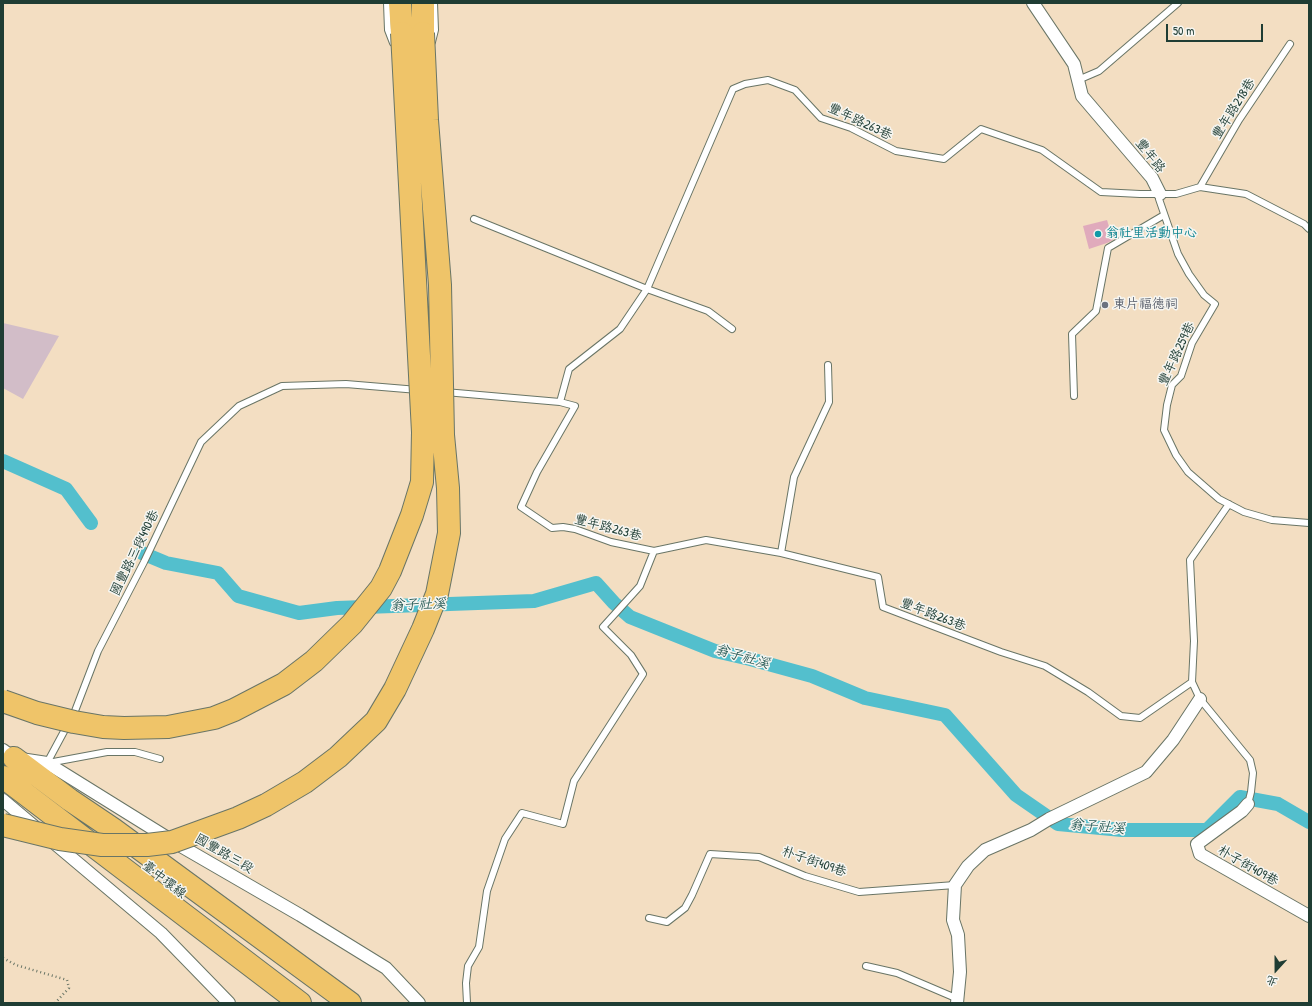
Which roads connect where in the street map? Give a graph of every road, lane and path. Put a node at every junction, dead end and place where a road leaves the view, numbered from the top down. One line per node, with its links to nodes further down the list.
1 (387, 3): 9 (lane)
2 (400, 3): 29 (highway, bridge)
3 (423, 3): 7 (highway)
4 (434, 3): 7 (lane)
5 (1033, 3): 10 (street, 豐年路)
6 (1178, 3): 10 (lane)
7 (422, 41): 35 (highway, bridge)
8 (1290, 44): 11 (lane, 豐年路218巷)
9 (412, 52)
10 (1078, 80): 12 (street, 豐年路)
11 (1200, 187): 12 (lane, 豐年路); 15 (lane, 豐年路)
12 (1160, 194): 13 (lane, 豐年路259巷); 16 (lane, 豐年路263巷)
13 (1164, 215): 21 (lane); 23 (lane, 豐年路259巷)
14 (474, 219): 16 (lane)
15 (1309, 229)
16 (647, 290): 17 (lane); 22 (lane, 豐年路263巷)
17 (732, 329)
18 (828, 365): 26 (lane)
19 (425, 391): 32 (lane, 國豐路三段490巷)
20 (433, 391): 22 (lane, 豐年路263巷)
21 (1074, 396)
22 (560, 402): 25 (lane, 豐年路263巷)
23 (1229, 504): 24 (lane, 豐年路259巷); 27 (lane)
24 (1309, 523)
25 (654, 551): 26 (lane, 豐年路263巷); 50 (lane)
26 (781, 553): 27 (lane, 豐年路263巷)
27 (1192, 682): 28 (lane, 朴子街409巷)
28 (1200, 699): 34 (lane, 朴子街409巷); 37 (street)
29 (3, 701)
30 (7, 754): 32 (street, 國豐路三段); 47 (highway, 臺中環線); 48 (highway, bridge)
31 (160, 759): 32 (lane)
32 (47, 763): 49 (street, 國豐路三段)
33 (3, 778): 45 (highway); 46 (highway, 臺中環線, bridge)
34 (1249, 798): 38 (street, 朴子街409巷)
35 (5, 810): 36 (street); 44 (street)
36 (3, 817)
37 (955, 886): 39 (lane, 朴子街409巷); 42 (street)
38 (1309, 916)
39 (649, 918)
40 (3, 958): 43 (path)
41 (866, 966): 42 (lane)
42 (958, 1001)
43 (55, 1003)
44 (229, 1003)
45 (280, 1003)
46 (300, 1003)
47 (326, 1003)
48 (350, 1003)
49 (419, 1003)
50 (467, 1003)

